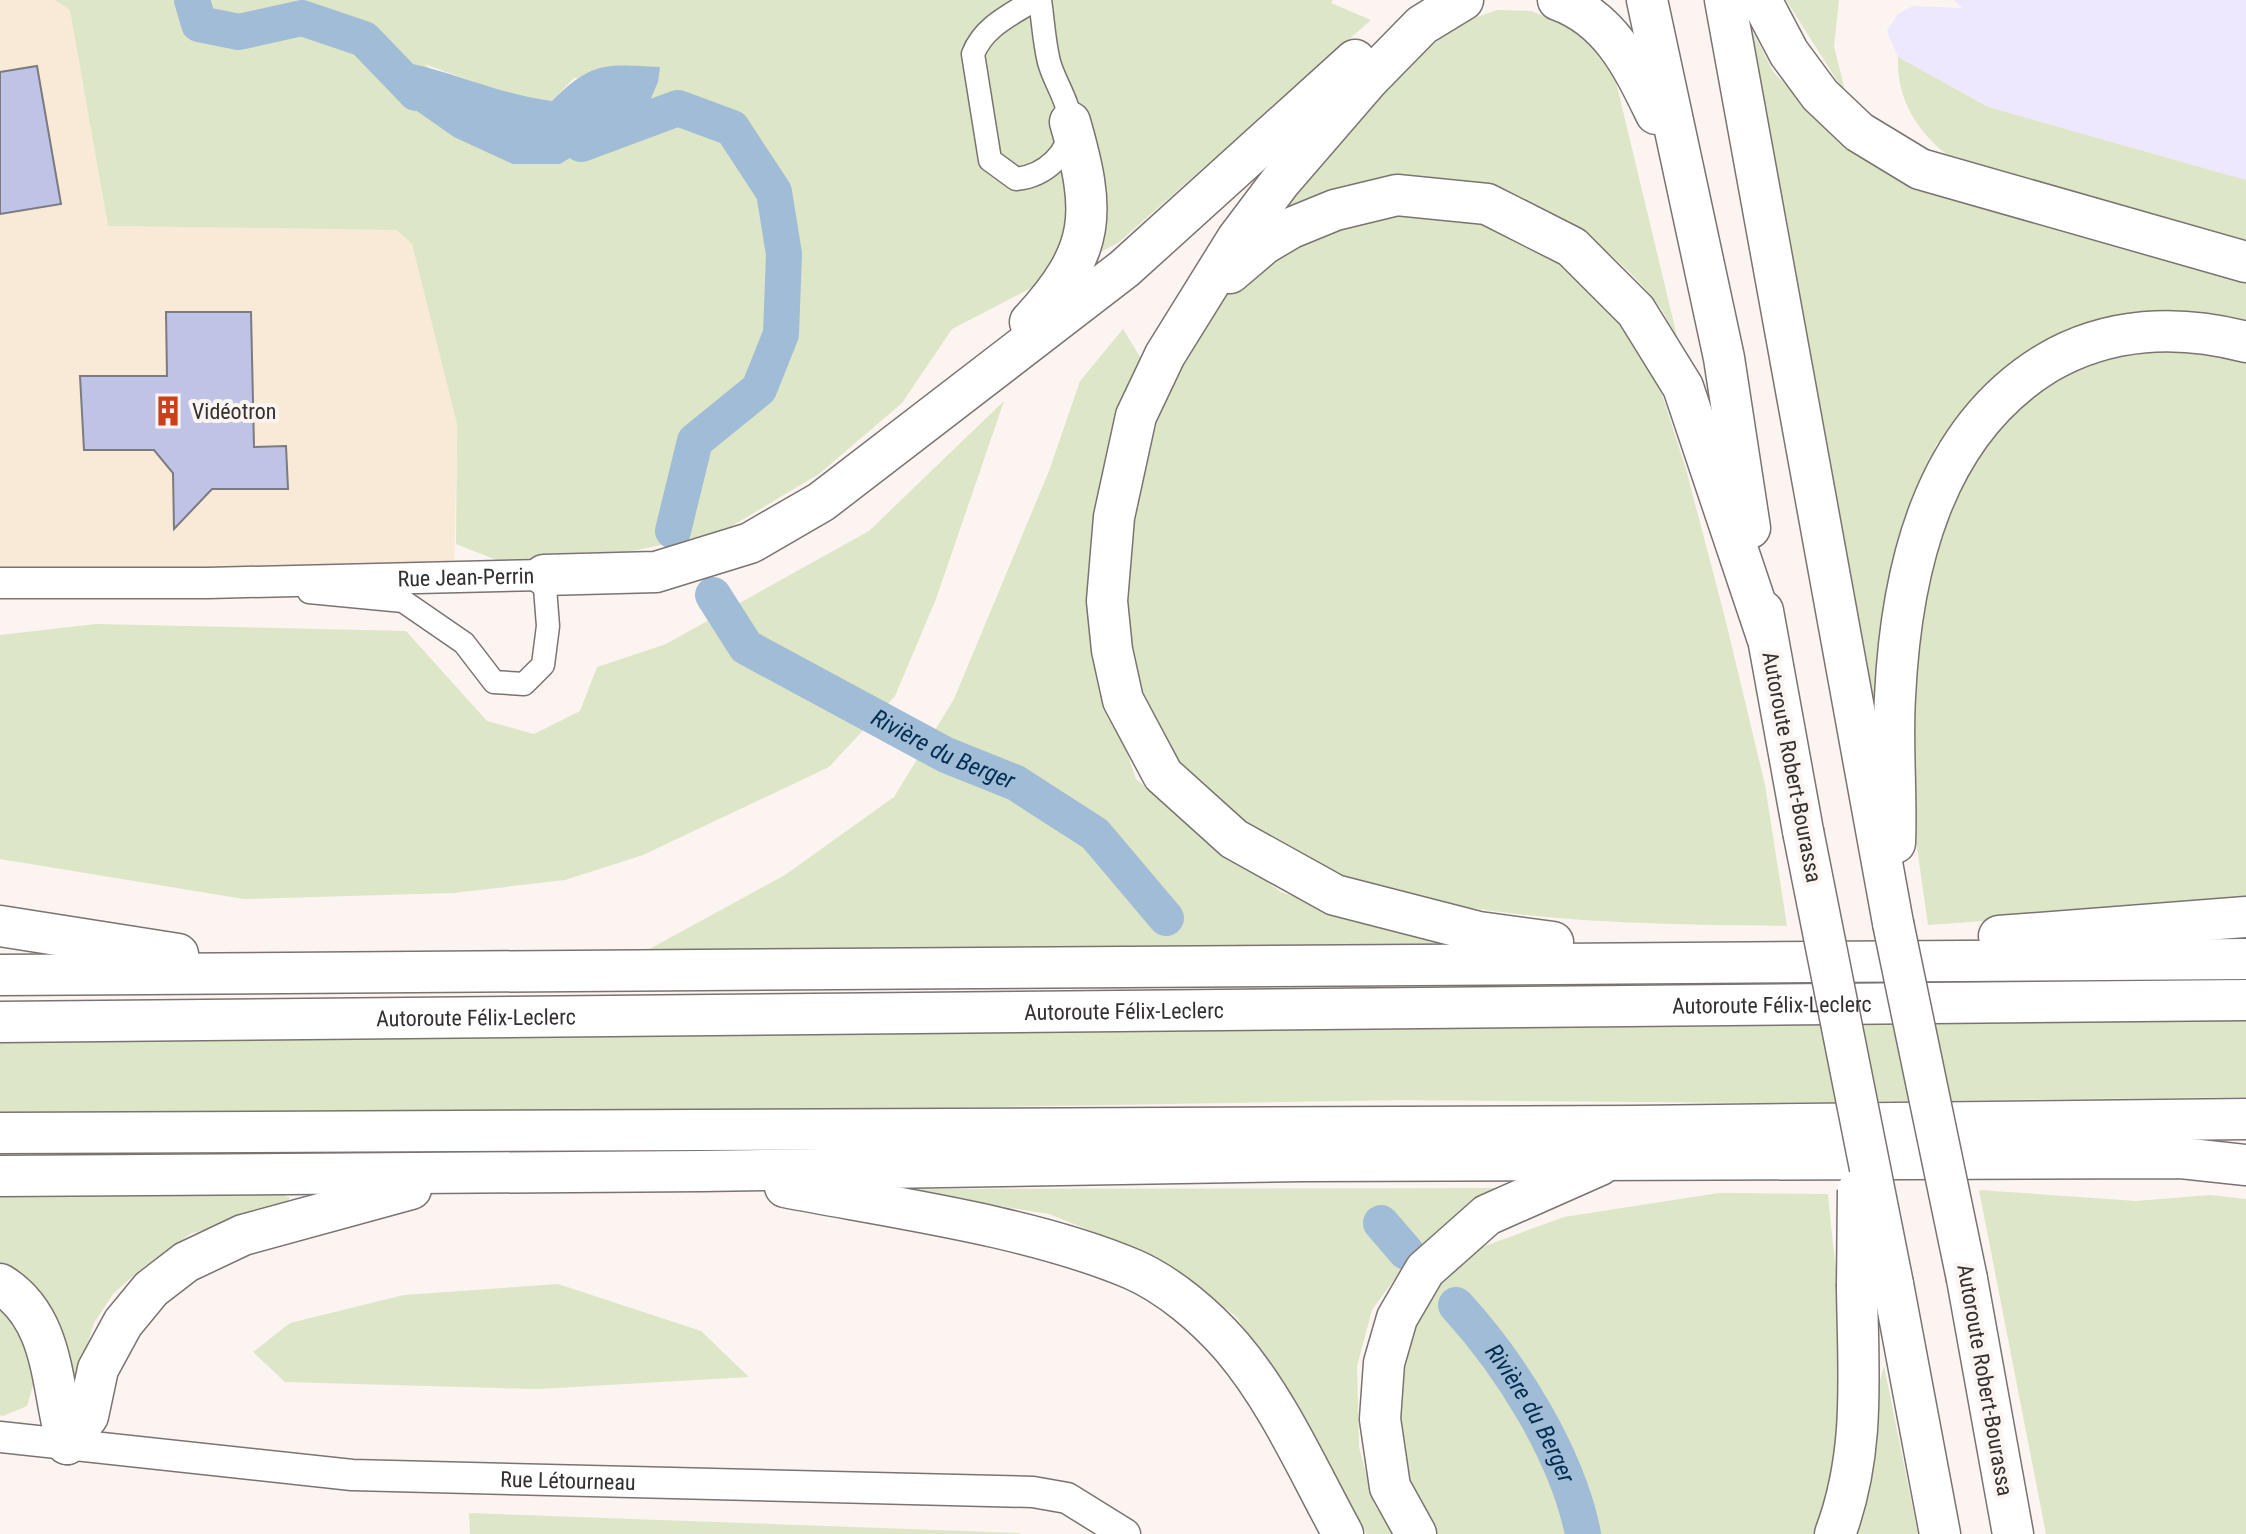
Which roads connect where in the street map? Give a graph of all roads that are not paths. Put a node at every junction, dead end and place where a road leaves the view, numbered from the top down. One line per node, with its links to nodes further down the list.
1 (1037, 0): 8 (street); 8 (street)
2 (1420, 0): 13 (highway)
3 (1463, 0): 11 (highway)
4 (1558, 0): 9 (highway)
5 (1647, 0): 9 (highway, Autoroute Robert-Bourassa)
6 (1725, 0): 18 (highway)
7 (1761, 0): 10 (highway)
8 (1070, 122): 13 (highway)
9 (1681, 164): 17 (highway, Autoroute Robert-Bourassa)
10 (2246, 262)
11 (1199, 299): 17 (highway); 23 (highway)
12 (2246, 342): 18 (highway)
13 (917, 428): 14 (highway)
14 (544, 575): 16 (street, Rue Jean-Perrin); 16 (street, Rue Jean-Perrin)
15 (0, 583): 16 (street, Rue Jean-Perrin)
16 (208, 583)
17 (1767, 637): 38 (highway, Autoroute Robert-Bourassa, bridge)
18 (1885, 829): 39 (highway, Autoroute Robert-Bourassa, bridge)
19 (2246, 917): 22 (highway)
20 (0, 926): 24 (highway)
21 (2246, 959): 22 (highway)
22 (1931, 961): 23 (highway)
23 (1720, 962): 24 (highway)
24 (293, 972): 25 (highway)
25 (0, 975)
26 (2246, 1000): 27 (highway, Autoroute Félix-Leclerc)
27 (0, 1022)
28 (2246, 1119): 29 (highway)
29 (0, 1133)
30 (2246, 1149): 31 (highway)
31 (2181, 1158): 32 (highway); 33 (highway)
32 (1611, 1159): 34 (highway); 44 (highway)
33 (2246, 1165)
34 (702, 1171): 35 (highway); 43 (highway)
35 (485, 1172): 36 (highway); 41 (highway)
36 (0, 1176)
37 (0, 1284): 41 (highway)
38 (1875, 1286): 45 (highway); 46 (highway)
39 (1983, 1366): 47 (highway, Autoroute Robert-Bourassa); 48 (highway)
40 (0, 1437): 41 (street, Rue Létourneau)
41 (67, 1444): 42 (street, Rue Létourneau)
42 (1125, 1534)
43 (1343, 1534)
44 (1416, 1534)
45 (1835, 1534)
46 (1940, 1534)
47 (2013, 1534)
48 (2030, 1534)

